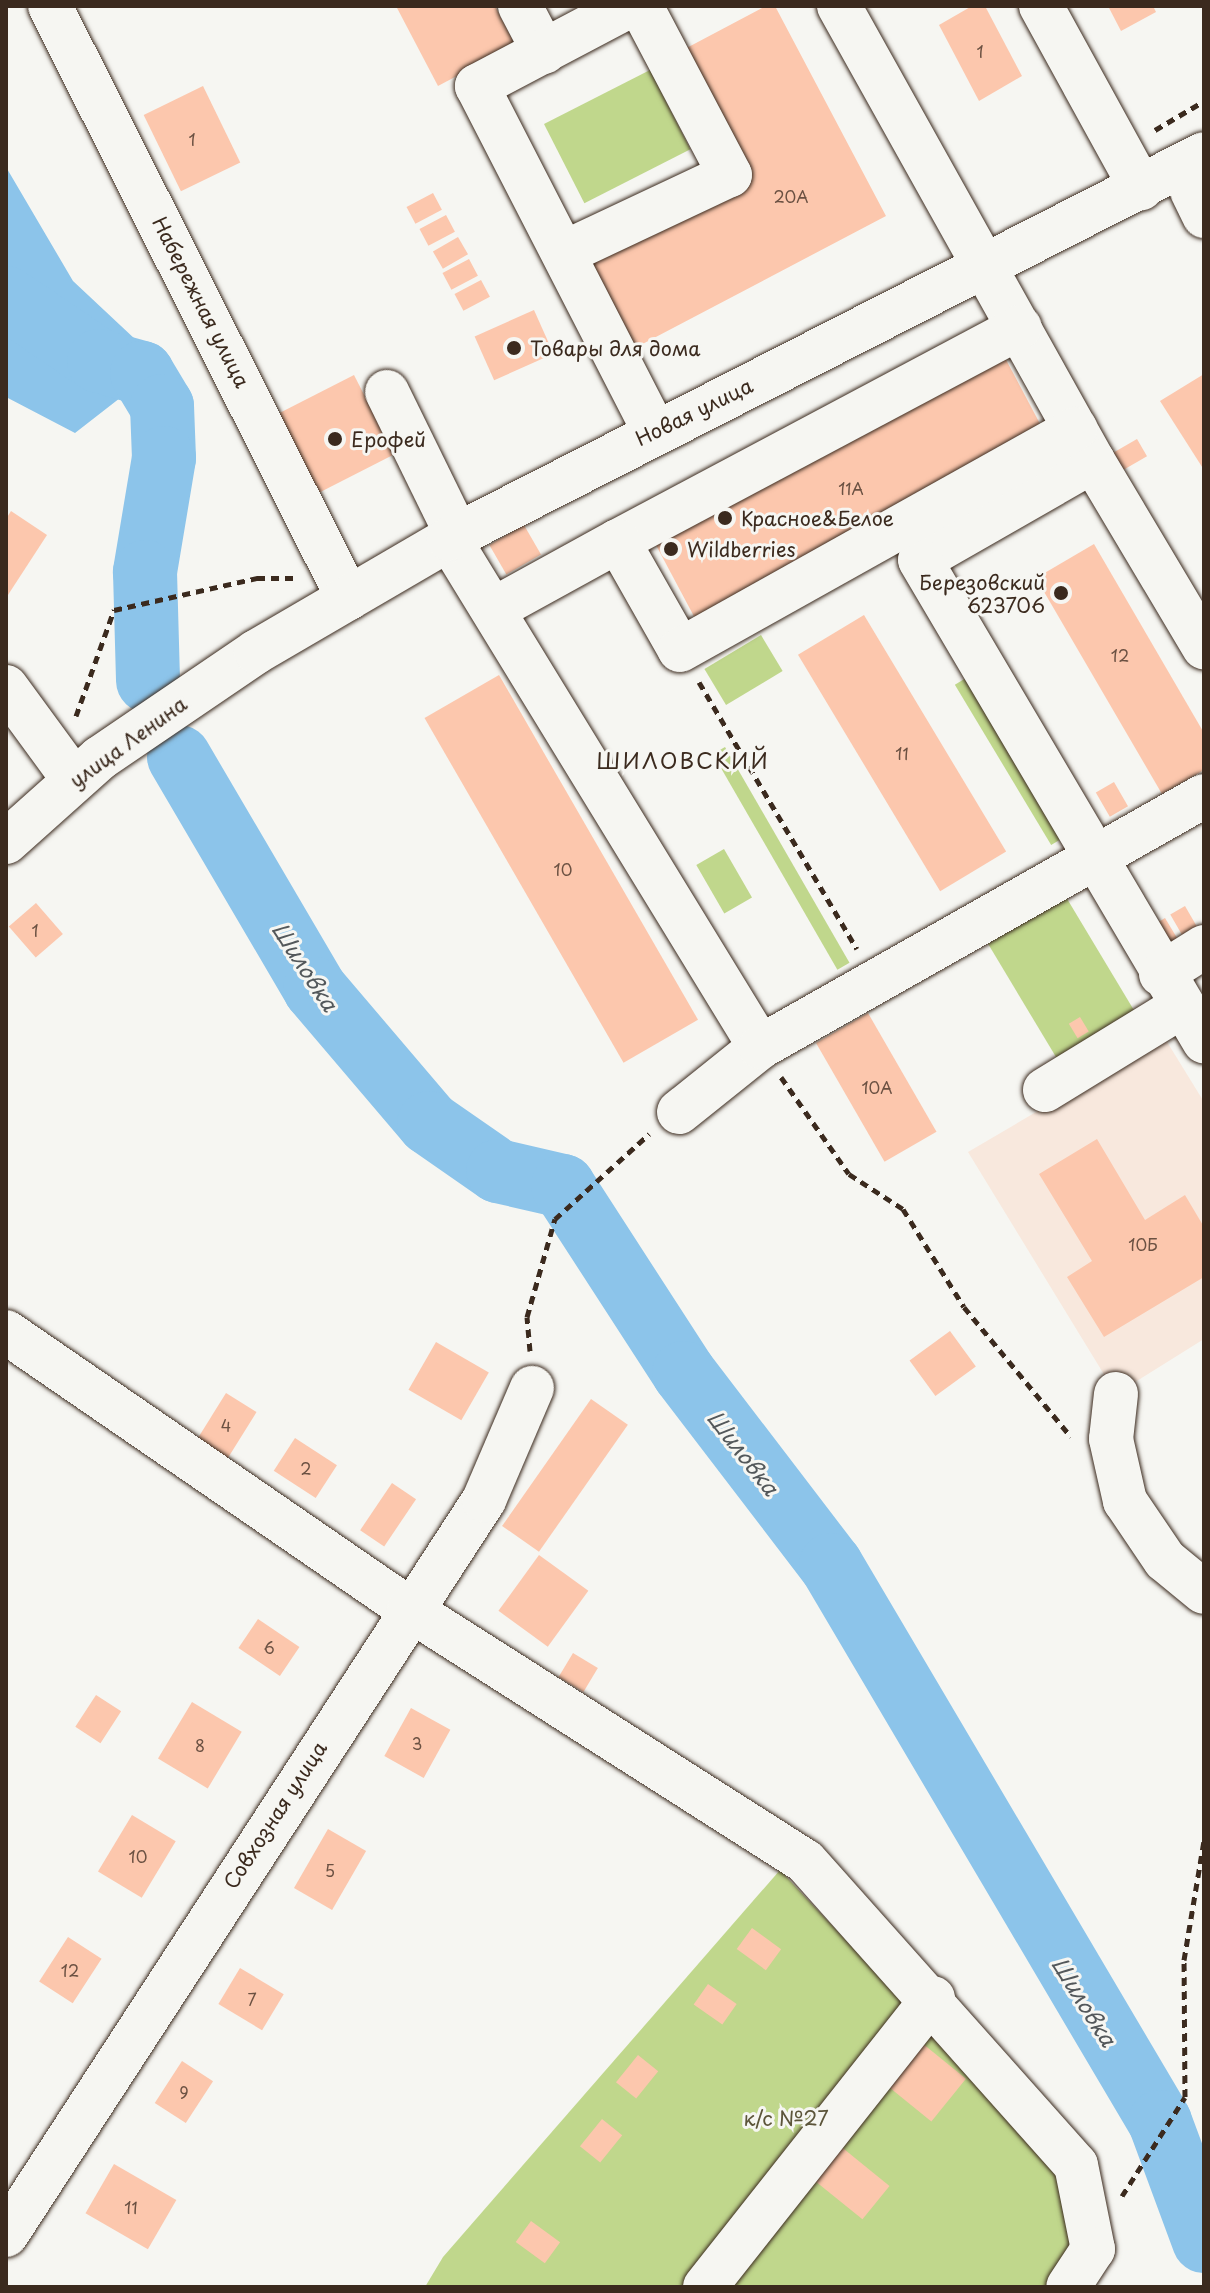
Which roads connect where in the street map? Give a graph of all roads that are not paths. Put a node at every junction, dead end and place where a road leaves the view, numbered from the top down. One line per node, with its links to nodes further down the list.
1 (50, 6): 18 (street, Набережная улица)
2 (520, 6): 7 (street)
3 (629, 6): 7 (street)
4 (641, 6): 10 (street)
5 (839, 6): 11 (street)
6 (1041, 6): 8 (street)
7 (544, 52): 10 (street)
8 (1130, 170): 9 (street, Новая улица); 11 (street, Новая улица)
9 (1201, 188)
10 (566, 252): 14 (street)
11 (988, 267): 12 (street); 14 (street, Новая улица)
12 (1020, 327): 15 (street); 17 (street)
13 (387, 392): 16 (street)
14 (654, 431): 16 (street, Новая улица)
15 (1084, 445): 17 (street); 20 (street); 26 (street)
16 (453, 537): 18 (street, Новая улица); 19 (street)
17 (618, 541): 19 (street)
18 (348, 598): 21 (street, Новая улица)
19 (496, 608): 29 (street)
20 (1204, 647)
21 (256, 652): 23 (street, улица Ленина)
22 (6, 687): 23 (street)
23 (78, 765): 25 (street, улица Ленина)
24 (1204, 796): 26 (street)
25 (6, 842)
26 (1095, 860): 28 (street); 29 (street)
27 (1204, 947): 28 (street)
28 (1182, 1007): 30 (street)
29 (760, 1047): 31 (street)
30 (1045, 1090)
31 (679, 1112)
32 (6, 1332): 36 (street)
33 (532, 1388): 36 (street, Совхозная улица)
34 (1116, 1394): 35 (street)
35 (1204, 1592)
36 (409, 1609): 37 (street); 38 (street, Совхозная улица)
37 (933, 1998): 39 (street); 40 (street)
38 (6, 2235)
39 (705, 2287)
40 (1068, 2287)

